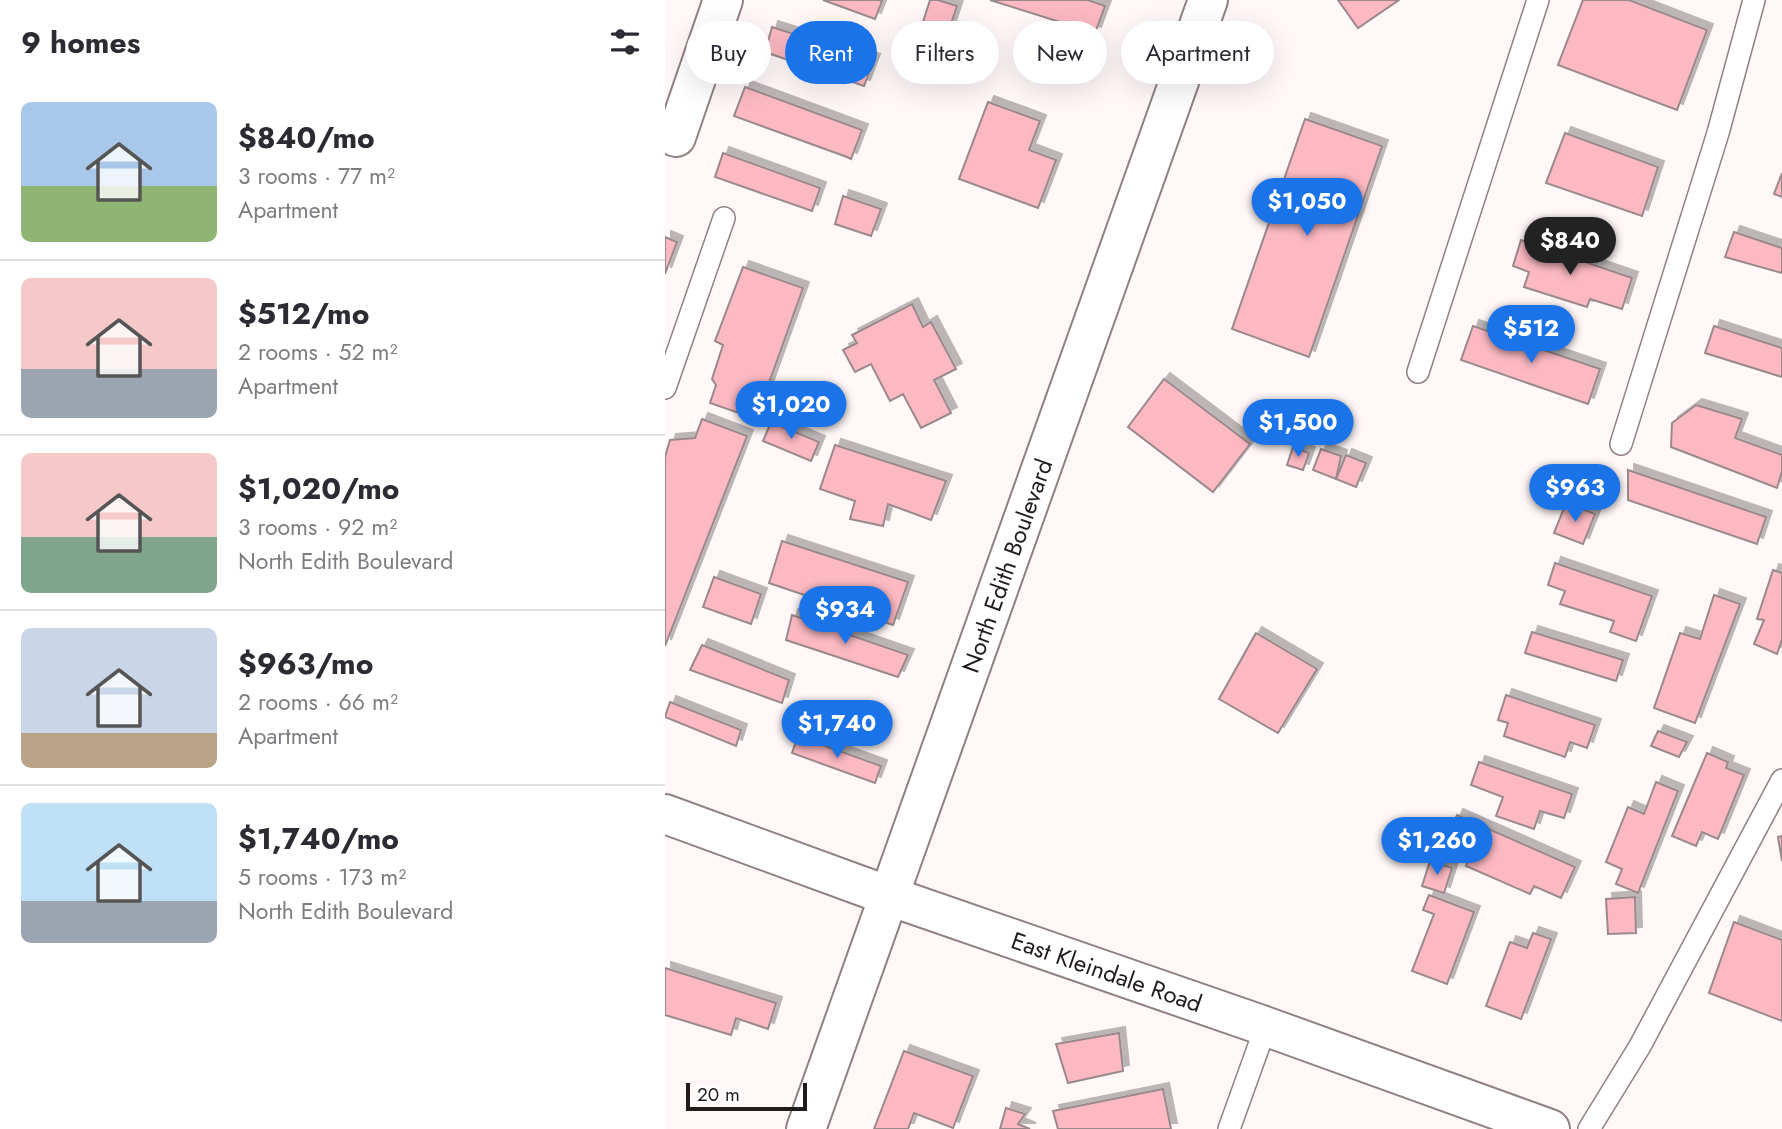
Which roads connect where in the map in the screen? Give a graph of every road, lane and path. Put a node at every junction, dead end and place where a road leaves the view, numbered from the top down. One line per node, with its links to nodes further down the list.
1 (723, 0): 5 (street)
2 (1208, 0): 12 (street, North Edith Boulevard)
3 (1538, 0): 7 (lane)
4 (1754, 0): 9 (lane)
5 (676, 137)
6 (724, 218): 8 (lane)
7 (1418, 372)
8 (665, 388)
9 (1621, 444)
10 (1782, 780): 18 (lane)
11 (665, 814): 12 (street, East Kleindale Road)
12 (889, 896): 13 (street, East Kleindale Road); 15 (street, North Edith Boulevard)
13 (1266, 1026): 14 (street, East Kleindale Road); 16 (lane)
14 (1511, 1122): 17 (street, East Kleindale Road)
15 (806, 1129)
16 (1229, 1129)
17 (1550, 1129)
18 (1589, 1129)

